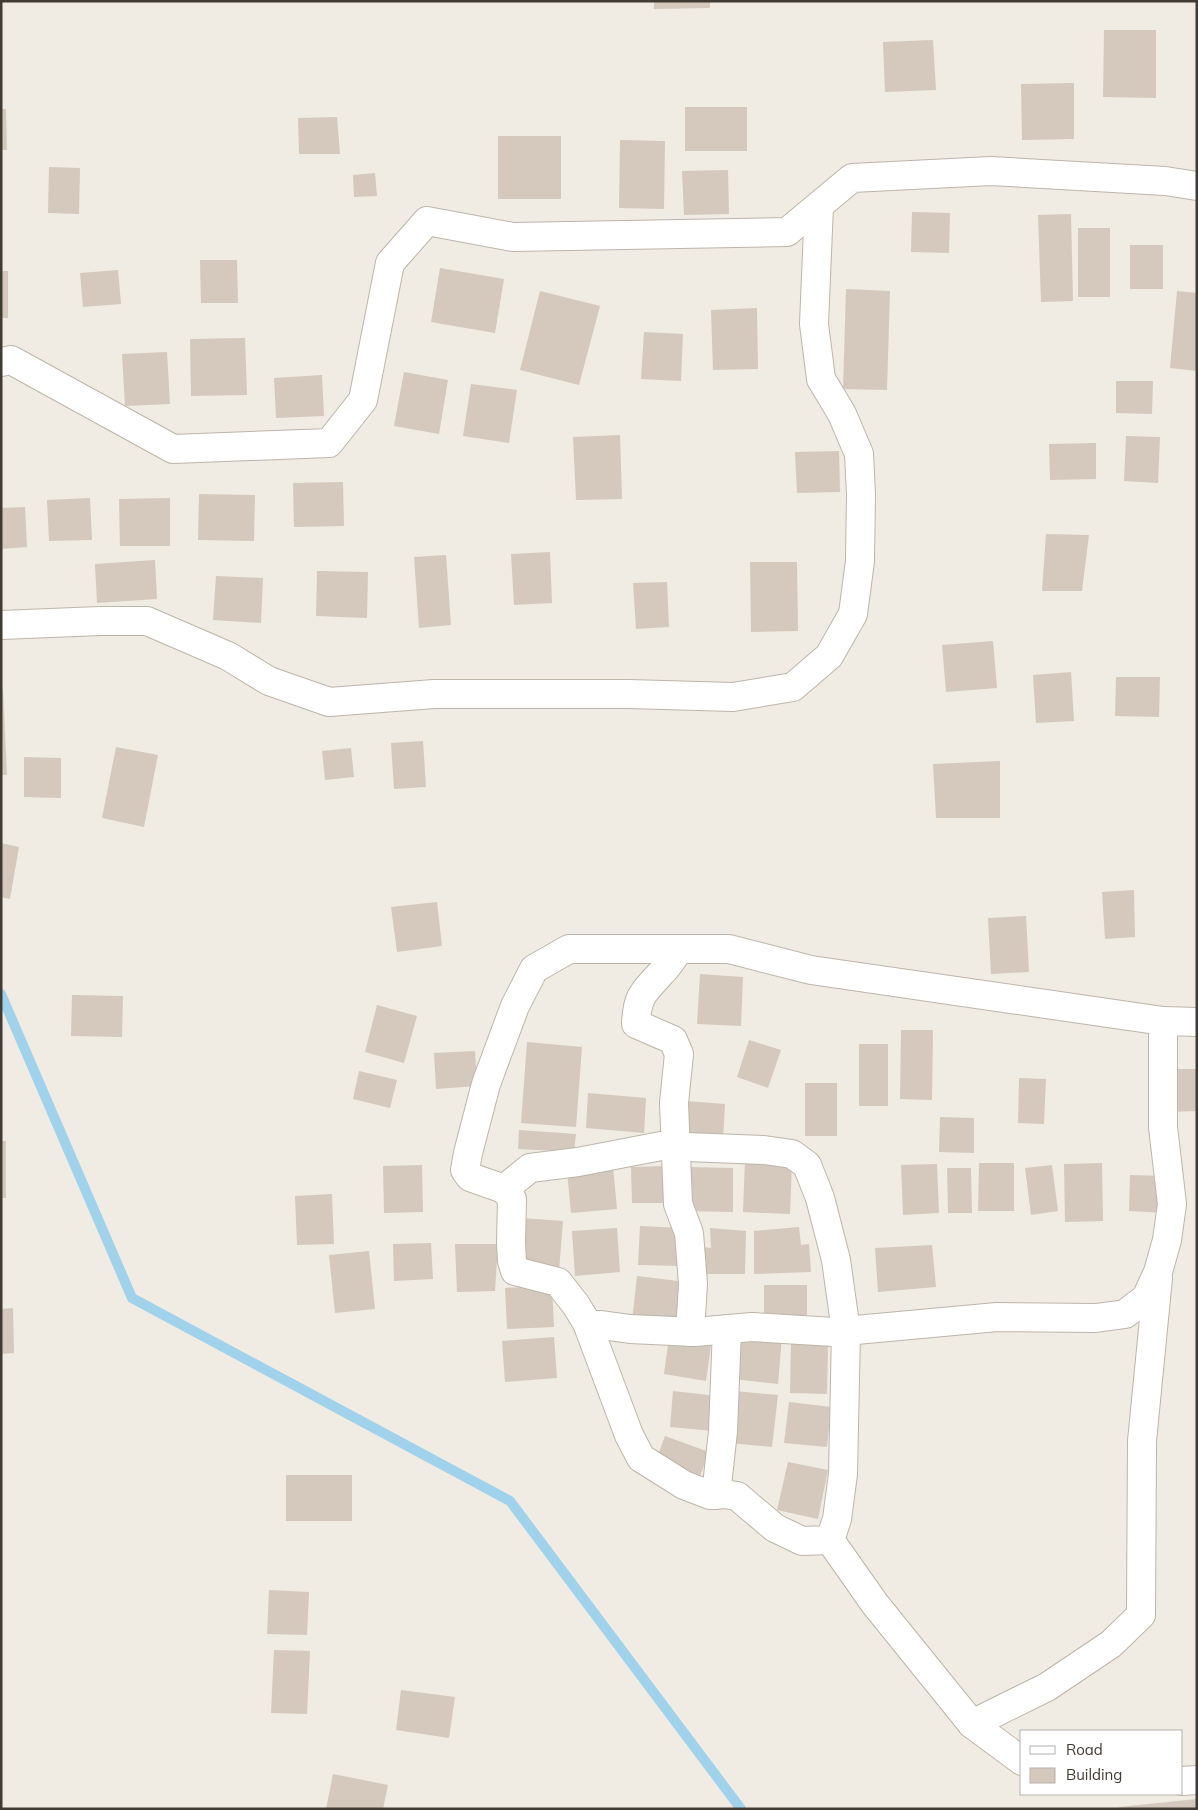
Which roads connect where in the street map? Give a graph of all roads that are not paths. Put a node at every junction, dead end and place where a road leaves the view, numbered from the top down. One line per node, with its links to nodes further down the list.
1 (1197, 186): 2 (street)
2 (819, 206): 3 (street); 4 (street)
3 (1, 362)
4 (1, 625)
5 (679, 949): 6 (street); 8 (street); 9 (street)
6 (1164, 1021): 7 (street); 10 (street)
7 (1197, 1022)
8 (675, 1147): 9 (street); 13 (street); 14 (street)
9 (504, 1189): 11 (street)
10 (1158, 1272): 13 (street); 17 (street)
11 (587, 1323): 14 (street); 15 (street)
12 (727, 1329): 13 (street); 14 (street); 15 (street)
13 (846, 1330): 16 (street)
14 (690, 1332)
15 (716, 1495): 16 (street)
16 (830, 1540): 17 (street)
17 (972, 1724): 18 (street)
18 (1020, 1760)
19 (1197, 1780): 20 (street)
20 (1183, 1781)

